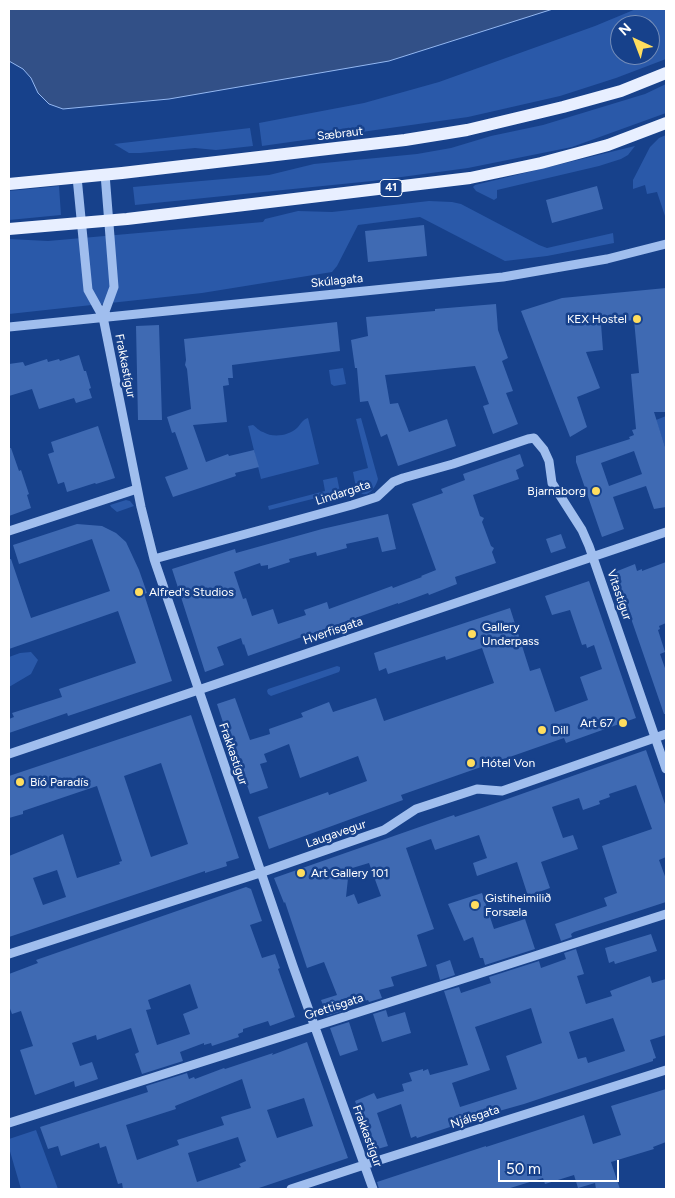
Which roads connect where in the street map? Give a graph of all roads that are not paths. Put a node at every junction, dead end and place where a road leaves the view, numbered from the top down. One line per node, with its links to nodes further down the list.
1 (666, 73): 3 (main road, Sæbraut)
2 (666, 123): 6 (main road, 41)
3 (105, 174): 4 (main road, Sæbraut); 6 (street)
4 (77, 178): 5 (main road, Sæbraut); 7 (street, Frakkastígur)
5 (9, 184)
6 (109, 221): 7 (main road, 41); 10 (street)
7 (82, 223): 8 (main road, 41); 10 (street, Frakkastígur)
8 (9, 229)
9 (666, 244): 10 (street, Skúlagata)
10 (103, 317): 11 (street, Skúlagata); 13 (street, Frakkastígur)
11 (9, 327)
12 (534, 438): 16 (street, Vitastígur); 17 (street, Lindargata)
13 (137, 489): 14 (street); 17 (street, Frakkastígur)
14 (9, 531)
15 (666, 532): 16 (street, Hverfisgata)
16 (593, 557): 18 (street, Hverfisgata); 20 (street, Vitastígur)
17 (154, 559): 18 (street, Frakkastígur)
18 (198, 690): 21 (street, Hverfisgata); 23 (street, Frakkastígur)
19 (666, 734): 20 (street, Laugavegur)
20 (656, 738): 22 (street, Vitastígur); 23 (street, Laugavegur)
21 (9, 754)
22 (666, 769)
23 (260, 873): 25 (street, Laugavegur); 26 (street, Frakkastígur)
24 (666, 914): 26 (street, Grettisgata)
25 (9, 954)
26 (314, 1027): 28 (street, Grettisgata); 29 (street, Frakkastígur)
27 (666, 1070): 29 (street, Njálsgata)
28 (9, 1123)
29 (364, 1165): 30 (street, Njálsgata); 31 (street, Frakkastígur)
30 (292, 1189)
31 (373, 1189)

